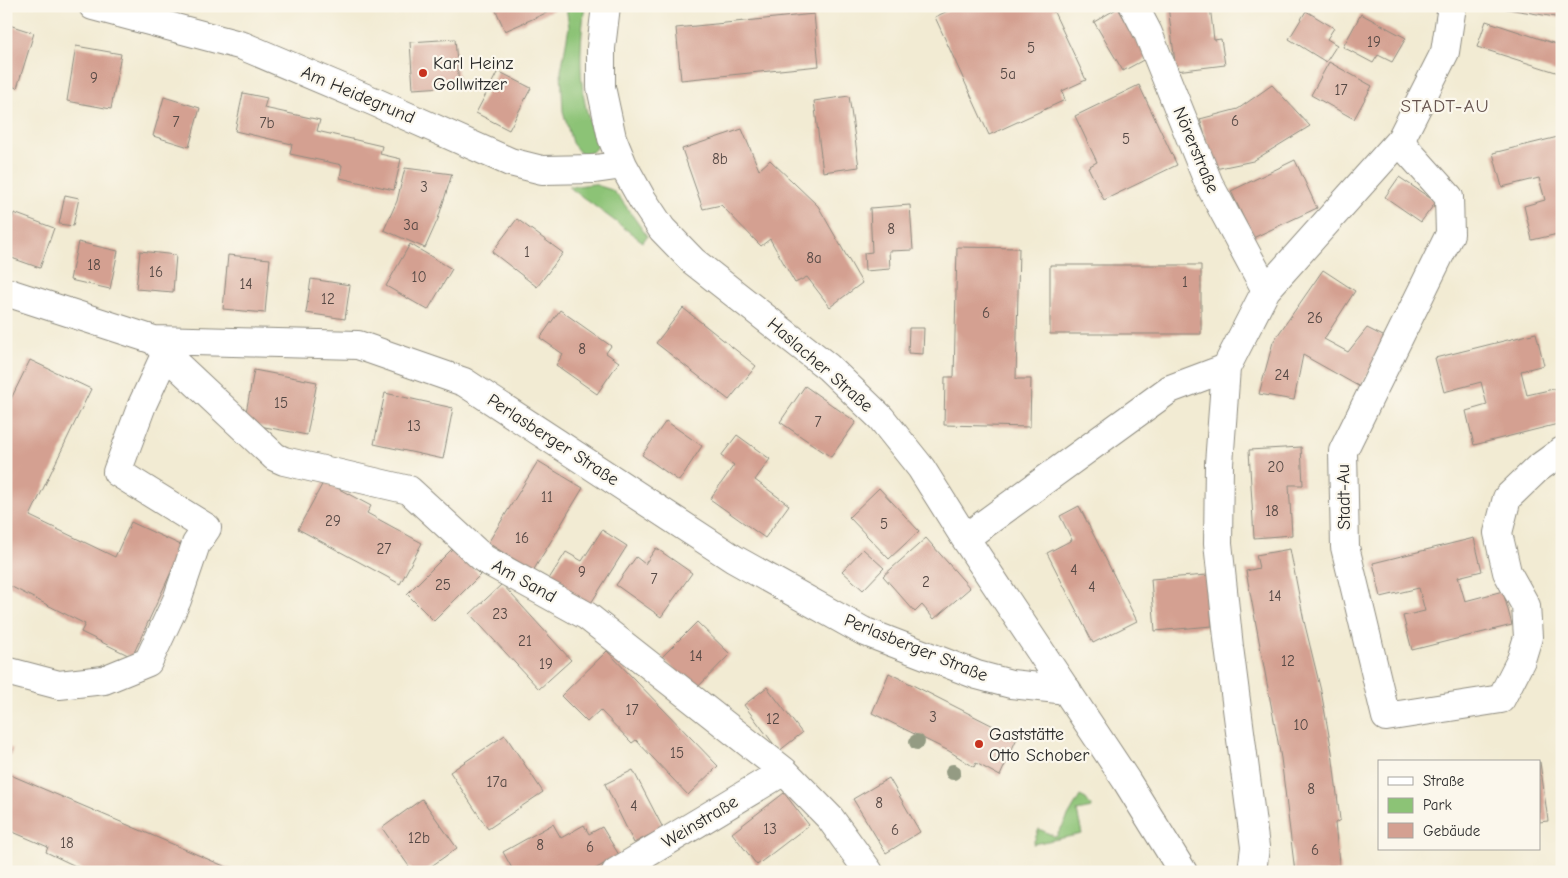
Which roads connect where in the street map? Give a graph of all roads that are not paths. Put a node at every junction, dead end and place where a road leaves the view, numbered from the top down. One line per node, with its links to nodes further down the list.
1 (93, 6): 6 (street, Am Heidegrund)
2 (606, 6): 6 (street, Haslacher Straße)
3 (1134, 6): 7 (street, Nörerstraße)
4 (1452, 6): 5 (street)
5 (1401, 139): 7 (street); 11 (street, Stadt-Au)
6 (623, 164): 12 (street, Haslacher Straße)
7 (1266, 290): 10 (street)
8 (6, 292): 9 (street, Perlasberger Straße)
9 (160, 347): 13 (street); 14 (street, Perlasberger Straße); 15 (street, Am Sand)
10 (1226, 368): 12 (street); 19 (street)
11 (1562, 450)
12 (965, 538): 14 (street, Haslacher Straße)
13 (6, 671)
14 (1067, 690): 18 (street, Haslacher Straße)
15 (784, 771): 16 (street, Weinstraße); 17 (street, Am Sand)
16 (616, 872)
17 (869, 872)
18 (1183, 872)
19 (1252, 872)

